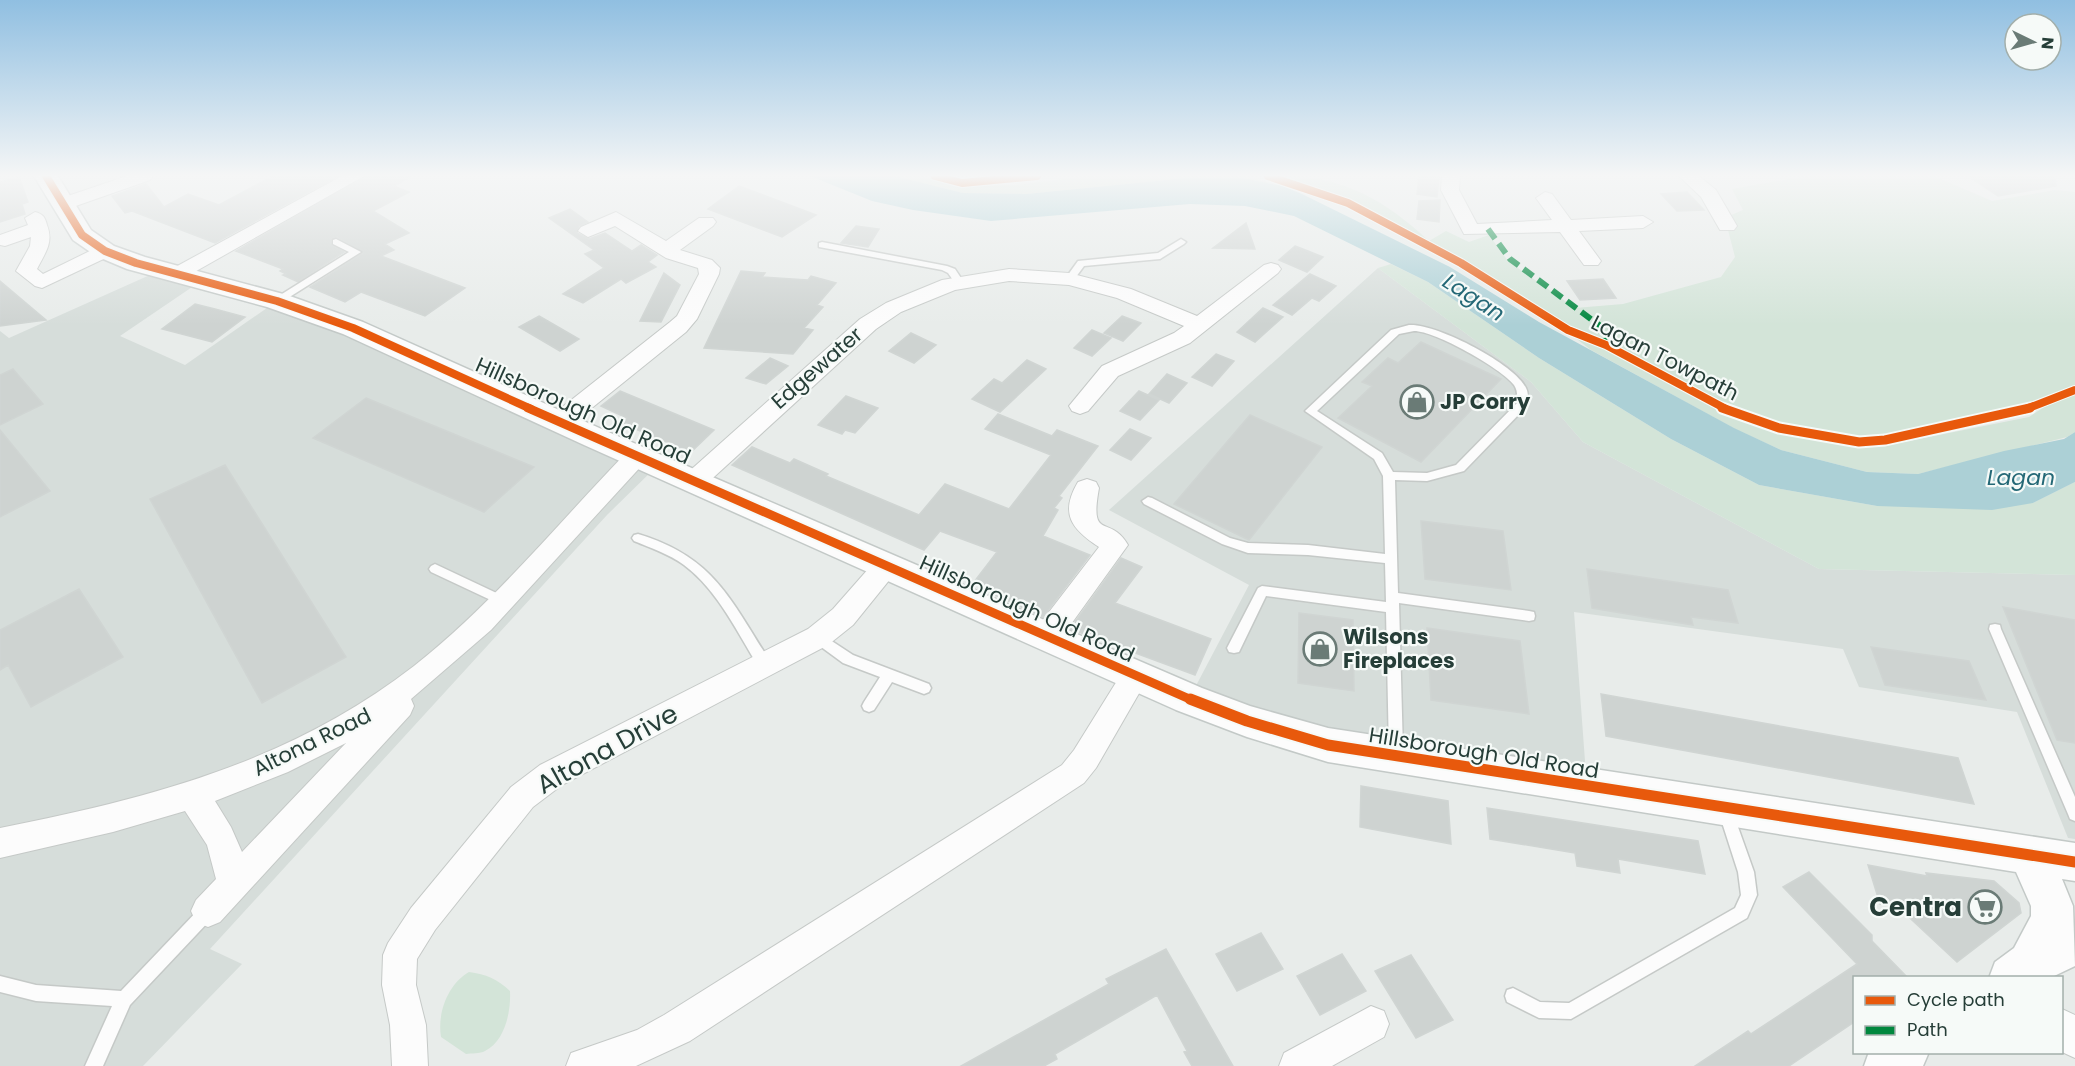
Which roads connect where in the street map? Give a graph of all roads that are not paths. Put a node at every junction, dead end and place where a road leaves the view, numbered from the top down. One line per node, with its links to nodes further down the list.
1 (1565, 225): 18 (street)
2 (22, 226): 12 (street)
3 (44, 226): 17 (street)
4 (71, 226): 17 (street, Hillsborough Old Road)
5 (265, 226): 20 (street)
6 (599, 226): 11 (street)
7 (628, 226): 16 (street)
8 (701, 226): 16 (street)
9 (1469, 226): 10 (street)
10 (1551, 226)
11 (588, 231)
12 (5, 240)
13 (336, 242): 23 (lane)
14 (1181, 242): 21 (lane)
15 (822, 245): 22 (lane)
16 (666, 250): 26 (street)
17 (105, 251): 20 (street, Hillsborough Old Road)
18 (1591, 261)
19 (1271, 269): 24 (street)
20 (177, 274): 23 (street, Hillsborough Old Road)
21 (1070, 279): 22 (street, Edgewater); 24 (street, Edgewater)
22 (958, 281): 29 (street, Edgewater)
23 (277, 301): 26 (street, Hillsborough Old Road)
24 (1197, 324): 25 (street)
25 (1080, 406)
26 (559, 422): 27 (street, Hillsborough Old Road)
27 (637, 456): 29 (street, Hillsborough Old Road); 36 (street, Altona Road)
28 (1389, 476): 28 (lane); 33 (lane)
29 (694, 481): 34 (street, Hillsborough Old Road)
30 (1087, 488): 41 (street)
31 (1148, 501): 33 (lane)
32 (638, 538): 44 (lane)
33 (1391, 559): 37 (lane)
34 (886, 566): 40 (street, Altona Drive); 41 (street, Hillsborough Old Road)
35 (435, 569): 36 (lane)
36 (501, 600): 42 (street, Altona Road)
37 (1393, 603): 38 (lane); 43 (lane); 49 (lane)
38 (1529, 616)
39 (1995, 628): 52 (lane)
40 (818, 637): 44 (street, Altona Drive); 45 (lane)
41 (1046, 637): 46 (street, Hillsborough Old Road)
42 (462, 640): 50 (street, Altona Road); 56 (street)
43 (1234, 648)
44 (765, 665): 68 (street, Altona Drive)
45 (889, 675): 47 (lane); 48 (lane)
46 (1135, 676): 49 (street, Hillsborough Old Road); 69 (street)
47 (924, 688)
48 (870, 706)
49 (1396, 757): 51 (street, Hillsborough Old Road)
50 (192, 796): 53 (street, Altona Road); 56 (street)
51 (1725, 809): 54 (street, Hillsborough Old Road); 61 (lane)
52 (2075, 814)
53 (0, 843)
54 (2030, 856): 55 (street, Hillsborough Old Road); 59 (street)
55 (2075, 862)
56 (233, 885): 57 (street)
57 (208, 911): 62 (lane)
58 (2075, 943): 59 (street)
59 (2021, 971)
60 (0, 984): 62 (lane)
61 (1514, 996)
62 (124, 999): 67 (lane)
63 (1371, 1024): 70 (street)
64 (2063, 1029): 65 (street)
65 (2075, 1040)
66 (1905, 1054): 71 (street)
67 (94, 1066)
68 (410, 1066)
69 (584, 1066)
70 (1297, 1066)
71 (1887, 1066)

